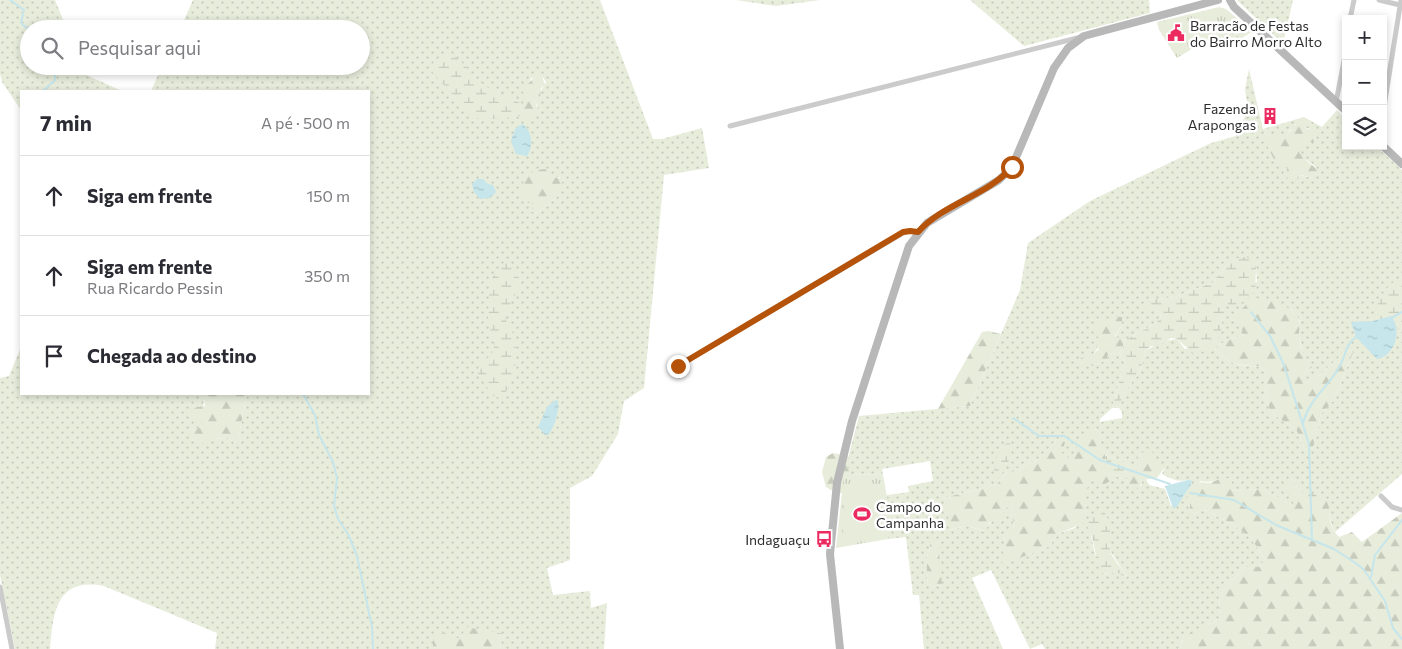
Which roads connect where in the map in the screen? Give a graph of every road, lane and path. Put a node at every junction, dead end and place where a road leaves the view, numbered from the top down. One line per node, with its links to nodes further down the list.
1 (1354, 0): 6 (street)
2 (1379, 0): 4 (street)
3 (1216, 1): 5 (main road); 7 (main road)
4 (1401, 2): 10 (street)
5 (1232, 3): 9 (main road)
6 (1351, 15)
7 (1084, 36): 12 (street); 15 (main road)
8 (1344, 60): 9 (street)
9 (1336, 102): 11 (main road)
10 (1384, 105)
11 (1342, 107)
12 (730, 126)
13 (1387, 150): 14 (main road)
14 (1402, 164)
15 (918, 232): 16 (street); 21 (main road)
16 (678, 366)
17 (1381, 496): 18 (street)
18 (1402, 510)
19 (0, 587): 20 (street)
20 (12, 649)
21 (840, 649)

